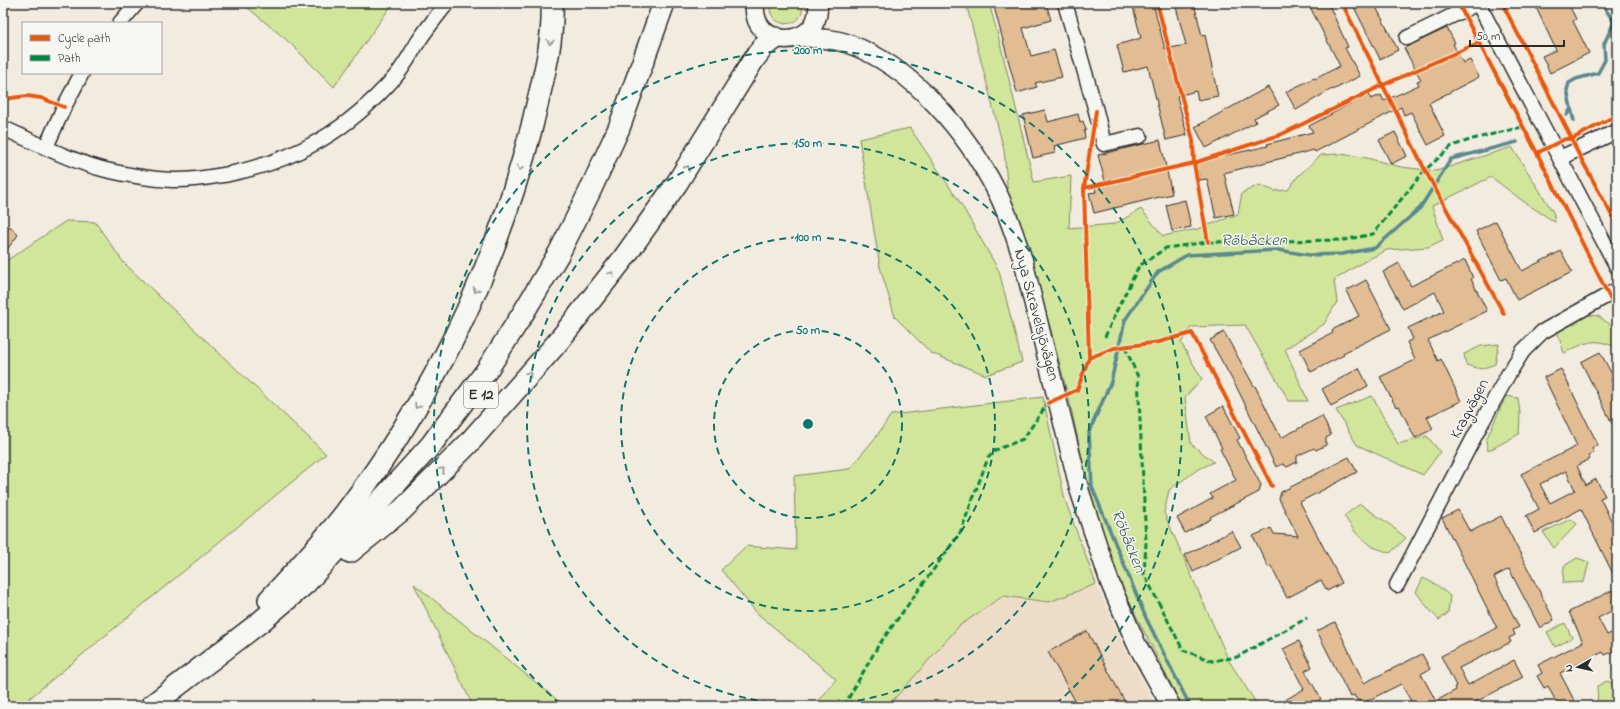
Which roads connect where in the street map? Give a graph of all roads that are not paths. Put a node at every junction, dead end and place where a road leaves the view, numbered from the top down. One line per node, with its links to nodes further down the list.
1 (137, 3): 10 (street)
2 (447, 3): 19 (street)
3 (552, 3): 25 (highway, one-way to 25)
4 (664, 3): 25 (highway, E 12)
5 (675, 3): 23 (highway, E 12)
6 (1065, 3): 18 (street)
7 (1478, 3): 13 (street); 20 (street)
8 (751, 6): 12 (main road)
9 (818, 9): 11 (main road); 14 (main road, Nya Skravelsjövägen)
10 (121, 22)
11 (798, 37): 12 (main road, Nya Skravelsjövägen); 14 (main road, Nya Skravelsjövägen)
12 (776, 38): 23 (highway, one-way to 12)
13 (1407, 38)
14 (848, 44): 28 (main road, Nya Skravelsjövägen)
15 (81, 74): 19 (street)
16 (3, 128): 19 (street)
17 (1617, 131): 20 (street)
18 (1140, 136)
19 (46, 147)
20 (1560, 158): 21 (street)
21 (1617, 267)
22 (1617, 290): 24 (street, Kragvägen)
23 (350, 552): 27 (highway, E 12)
24 (1397, 585)
25 (180, 683): 26 (highway, E 12)
26 (151, 706)
27 (174, 706)
28 (1172, 706)

